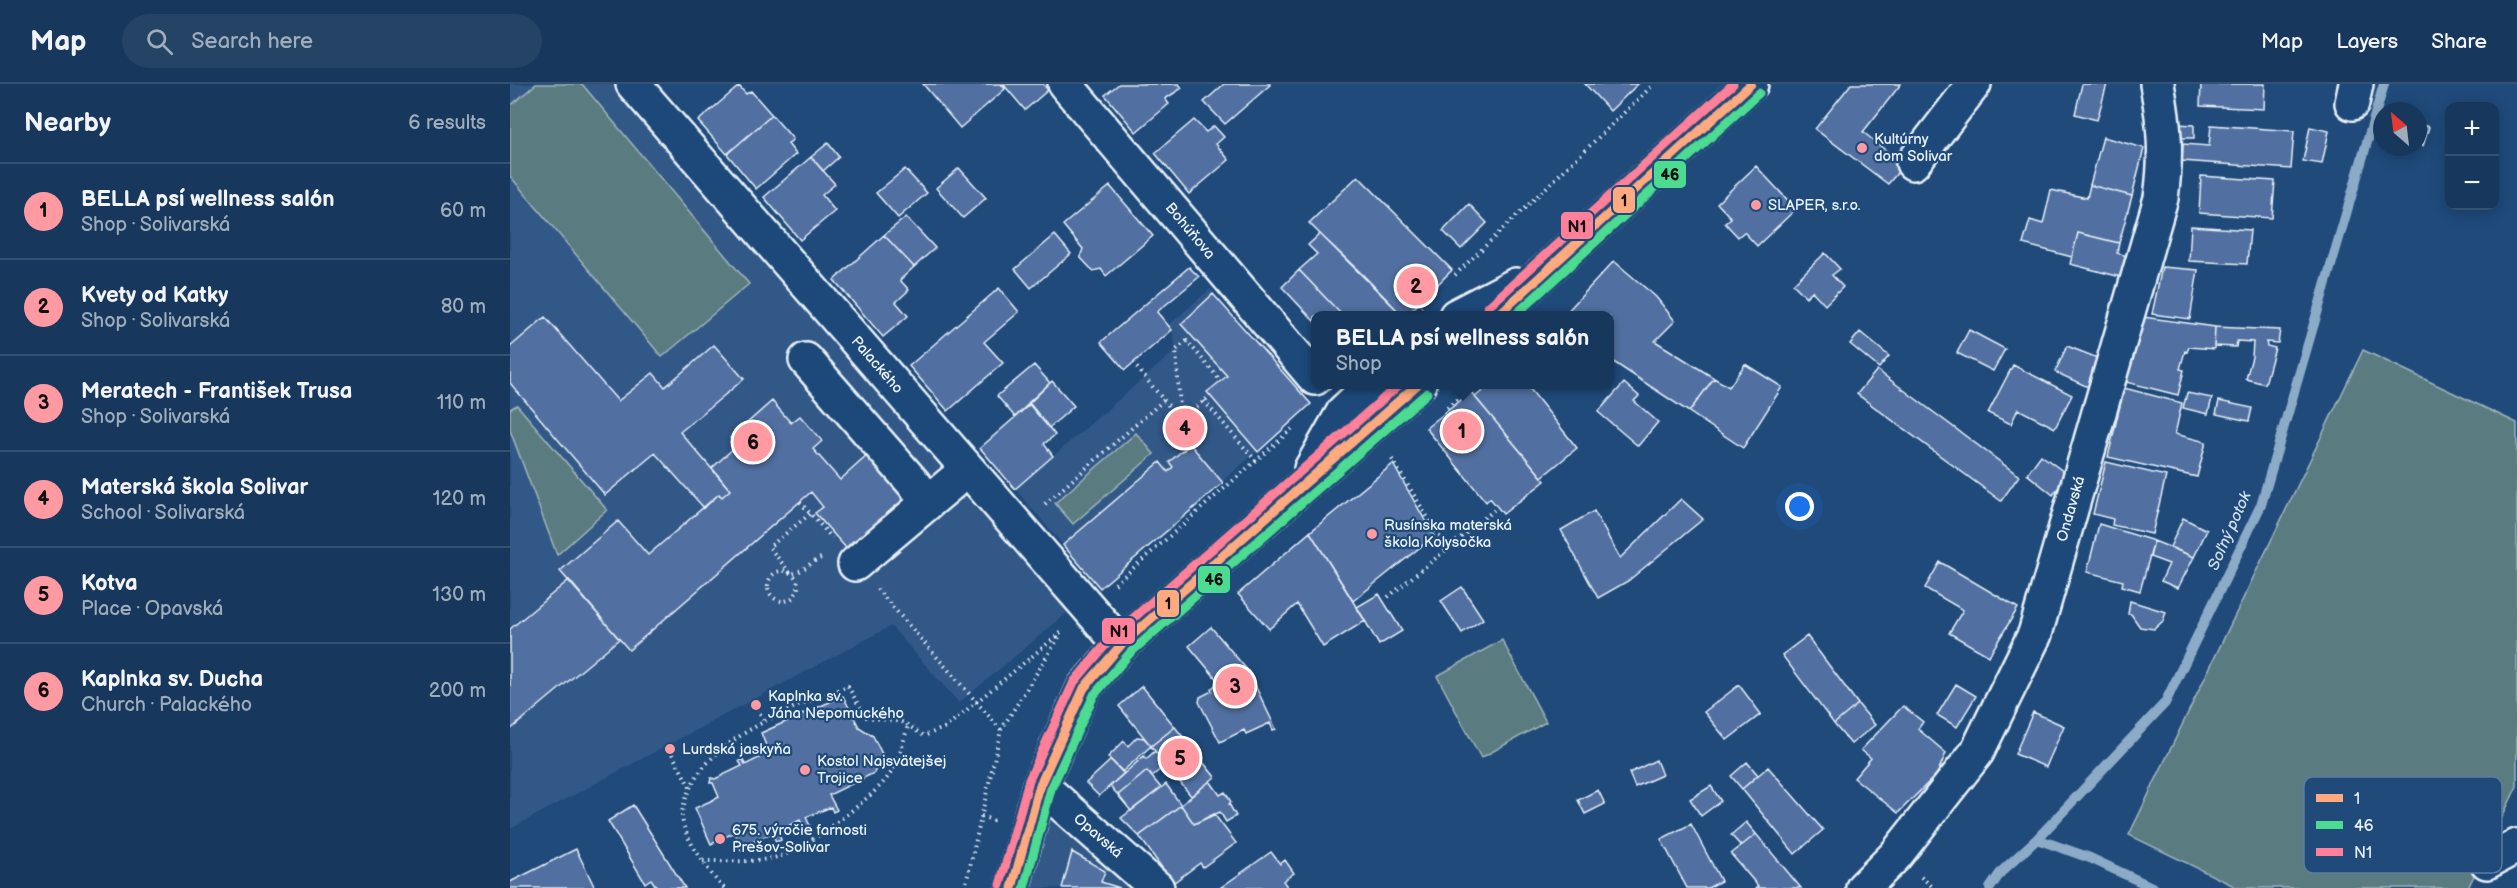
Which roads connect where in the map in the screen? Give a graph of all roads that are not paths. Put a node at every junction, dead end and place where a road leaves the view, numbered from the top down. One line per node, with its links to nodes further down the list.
1 (633, 84): 16 (street, Palackého)
2 (1065, 84): 11 (street, Bohúňova)
3 (1751, 84): 7 (street)
4 (1974, 84): 6 (street)
5 (2157, 84): 25 (street, Ondavská)
6 (1913, 163)
7 (1549, 267): 8 (street); 9 (street)
8 (1443, 307)
9 (1500, 311)
10 (806, 360): 17 (street)
11 (1311, 373)
12 (1325, 389): 15 (street)
13 (1371, 389): 15 (street)
14 (1411, 389): 15 (street)
15 (1355, 422): 19 (street)
16 (968, 469): 17 (street); 19 (street, Palackého)
17 (929, 501): 18 (street)
18 (855, 564)
19 (1121, 645): 20 (street)
20 (1040, 785): 23 (street); 24 (street, Opavská)
21 (2517, 846): 22 (street)
22 (2502, 854)
23 (1012, 888)
24 (1157, 888)
25 (1863, 888)

